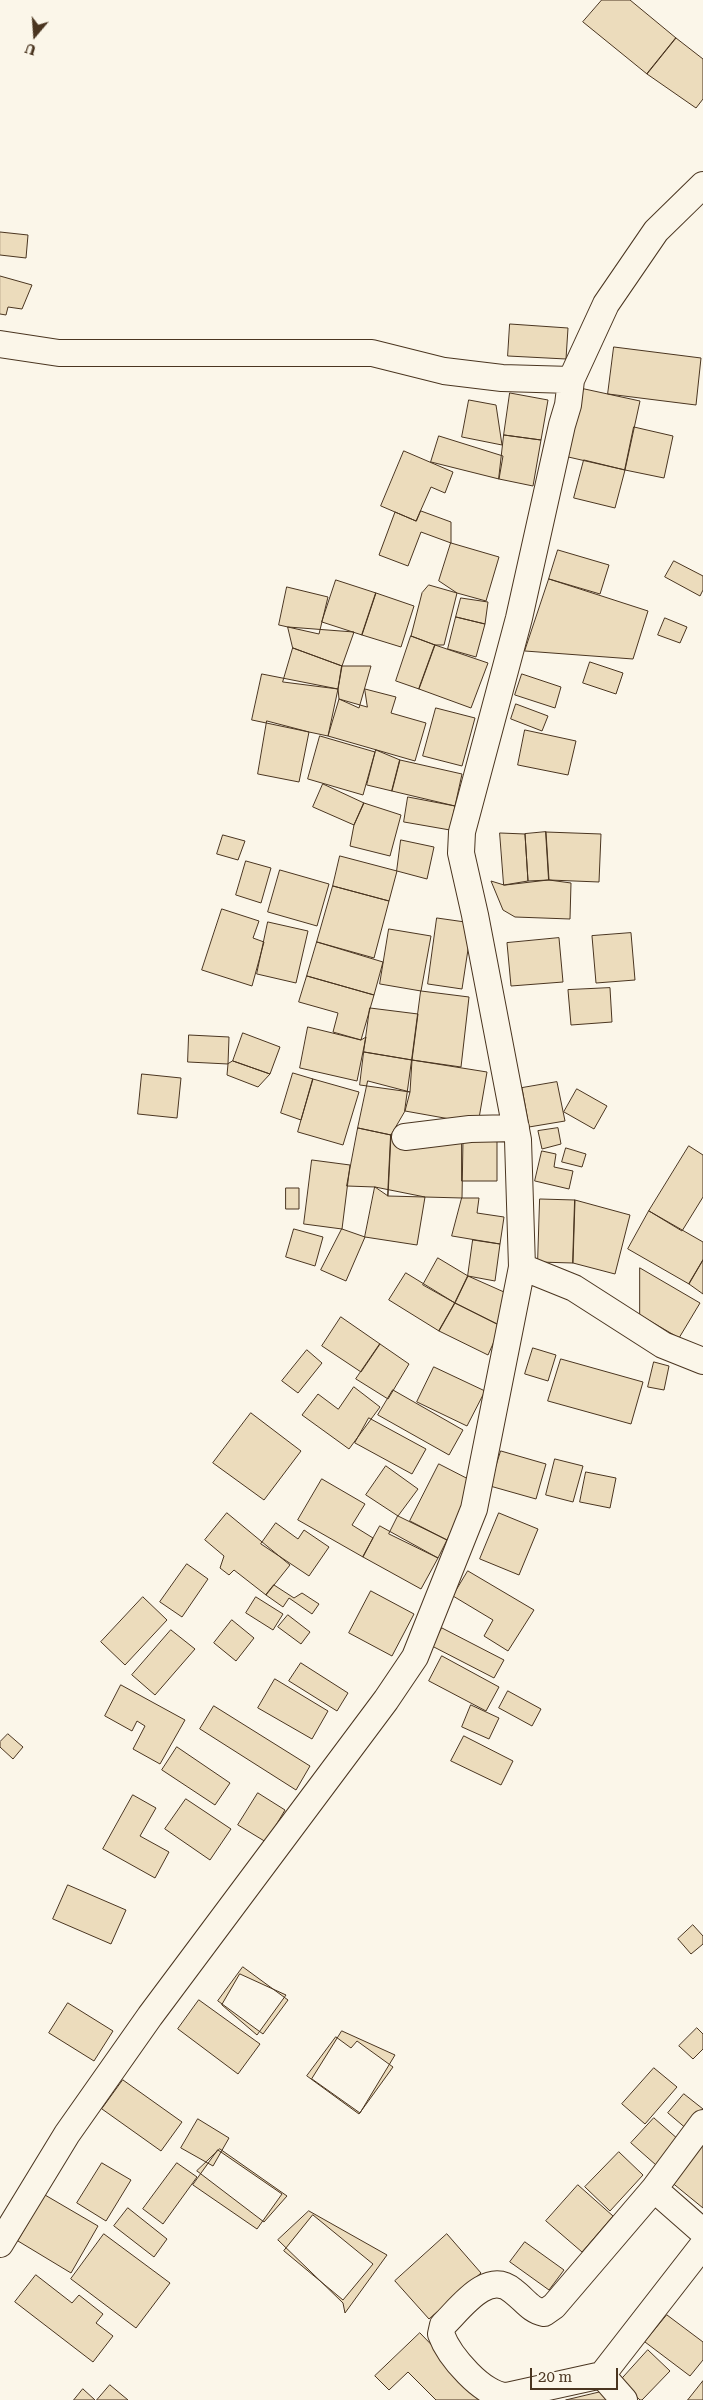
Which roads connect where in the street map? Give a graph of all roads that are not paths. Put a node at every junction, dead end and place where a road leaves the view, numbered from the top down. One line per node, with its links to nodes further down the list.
1 (703, 185): 3 (street)
2 (0, 344): 3 (street)
3 (571, 380): 4 (street)
4 (516, 1128): 5 (street); 6 (street)
5 (405, 1136)
6 (522, 1267): 7 (street); 11 (street)
7 (703, 1361)
8 (703, 2123): 9 (street)
9 (654, 2189): 10 (street); 13 (street)
10 (703, 2232)
11 (0, 2244)
12 (703, 2245): 13 (street)
13 (602, 2375): 14 (street)
14 (624, 2400)

